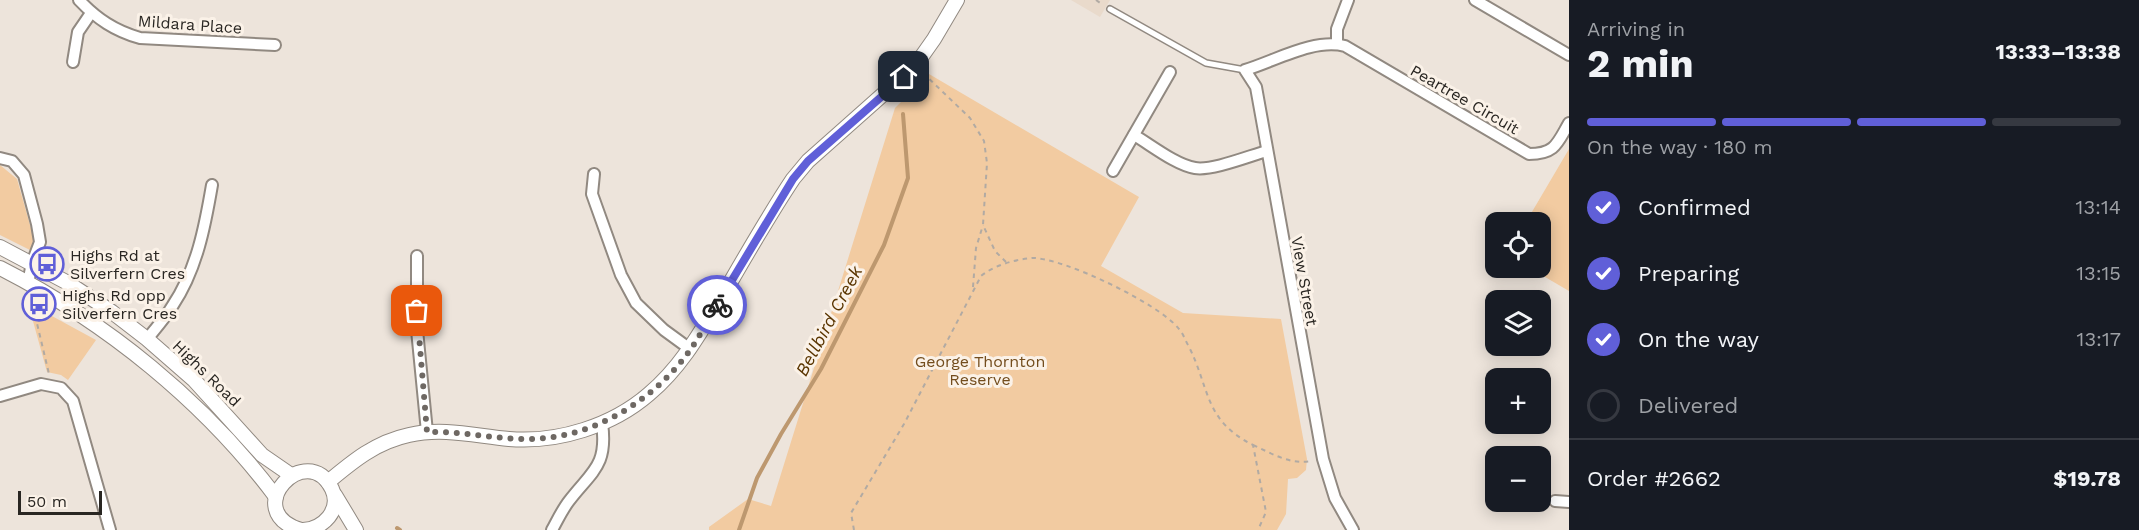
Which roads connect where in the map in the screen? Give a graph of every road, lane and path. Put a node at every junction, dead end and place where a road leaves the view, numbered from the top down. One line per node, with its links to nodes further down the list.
1 (79, 0): 6 (street, Mildara Place)
2 (957, 0): 11 (street)
3 (1348, 0): 7 (street)
4 (1475, 0): 9 (street)
5 (1110, 9): 12 (lane)
6 (91, 13): 8 (street, Mildara Place); 10 (street)
7 (1337, 44): 12 (street); 14 (street, Peartree Circuit)
8 (275, 45)
9 (1569, 55)
10 (73, 62)
11 (915, 66): 21 (path); 30 (street)
12 (1245, 70): 16 (street, View Street)
13 (1170, 72): 15 (street)
14 (1569, 123)
15 (1134, 135): 16 (street); 18 (street)
16 (1267, 151): 36 (street, View Street)
17 (0, 158): 24 (street)
18 (1113, 171)
19 (594, 174): 30 (street)
20 (212, 184): 29 (street)
21 (983, 225): 25 (path); 28 (path)
22 (0, 247): 24 (street, Highs Road)
23 (417, 256): 34 (street)
24 (32, 263): 27 (street); 29 (street, Highs Road)
25 (1007, 263): 28 (path); 35 (path)
26 (0, 268): 27 (street, Highs Road)
27 (28, 283): 31 (path); 39 (street, Highs Road)
28 (973, 288): 48 (path)
29 (147, 339): 37 (street, Highs Road)
30 (690, 350): 33 (street)
31 (52, 386): 32 (street); 43 (street)
32 (0, 396)
33 (602, 423): 34 (street); 47 (street)
34 (427, 432): 38 (street)
35 (1253, 445): 36 (path); 49 (path)
36 (1323, 459): 50 (street, View Street)
37 (291, 475): 38 (street); 39 (street)
38 (331, 488): 45 (street); 46 (street)
39 (276, 497): 42 (street)
40 (1555, 501): 41 (street)
41 (1569, 502)
42 (281, 526): 44 (street)
43 (110, 530)
44 (302, 530): 45 (street)
45 (311, 530)
46 (356, 530)
47 (552, 530)
48 (854, 530)
49 (1258, 530)
50 (1353, 530)

